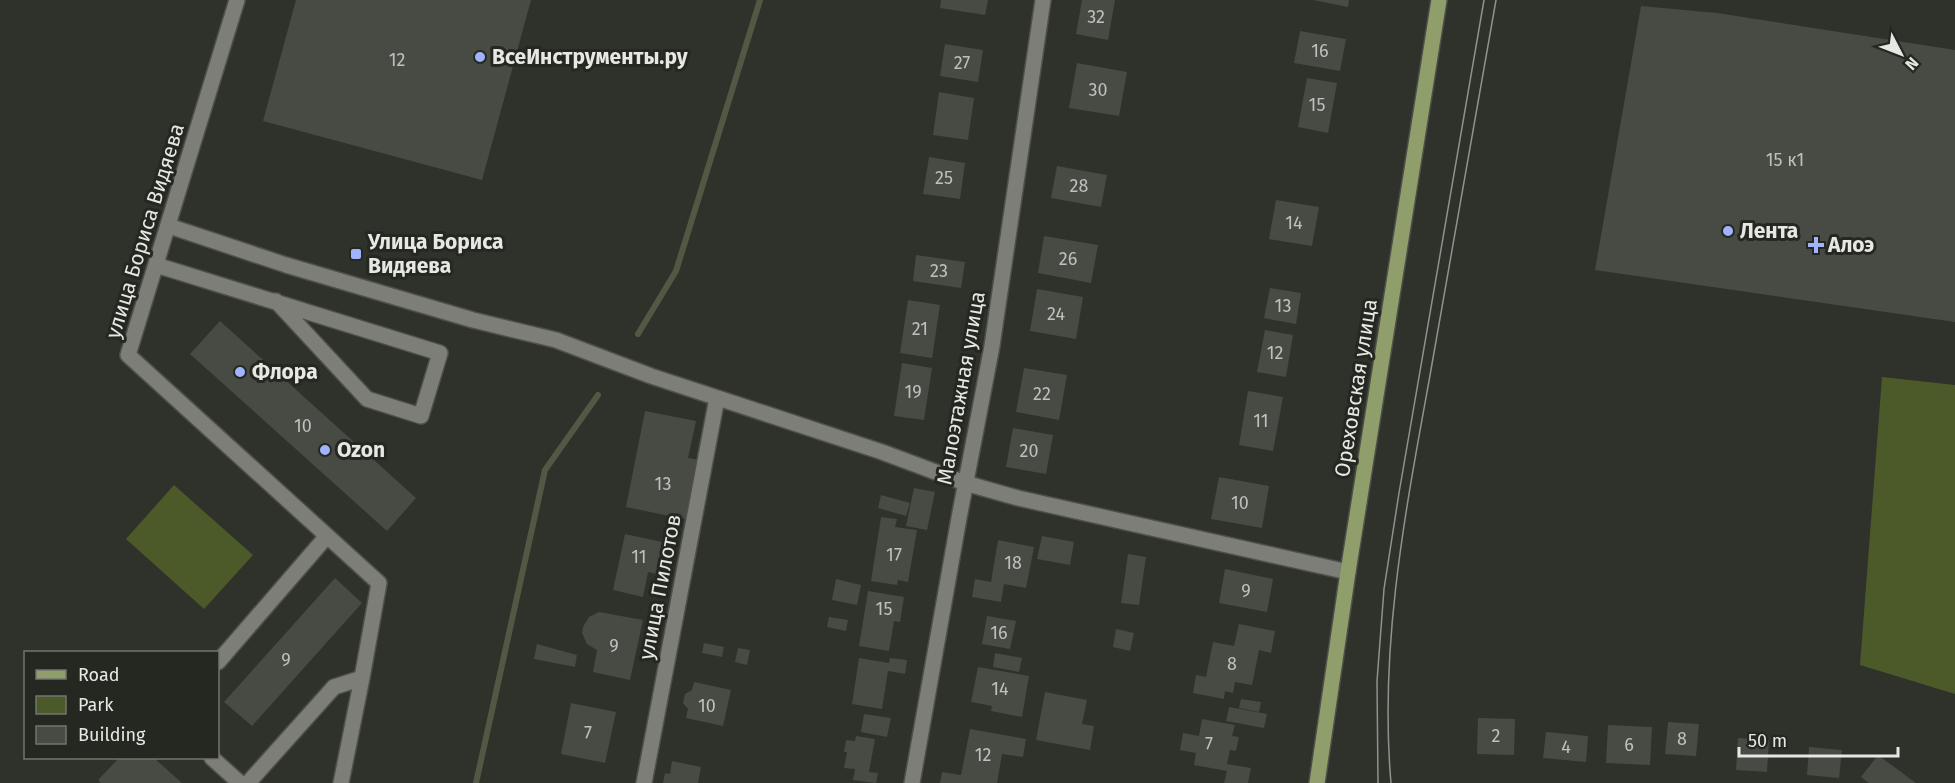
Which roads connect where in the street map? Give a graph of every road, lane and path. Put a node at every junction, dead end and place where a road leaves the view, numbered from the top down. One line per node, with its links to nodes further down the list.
1 (237, 0): 4 (street, улица Бориса Видяева)
2 (1042, 0): 8 (street, Малоэтажная улица)
3 (1439, 0): 10 (main road, Ореховская улица)
4 (168, 226): 5 (street, улица Бориса Видяева); 7 (street)
5 (156, 265): 6 (street); 9 (street, улица Бориса Видяева)
6 (276, 301): 6 (street)
7 (717, 398): 8 (street); 17 (street, улица Пилотов)
8 (965, 483): 10 (street); 18 (street, Малоэтажная улица)
9 (327, 536): 11 (street); 12 (street, улица Бориса Видяева)
10 (1348, 572): 19 (main road, Ореховская улица)
11 (219, 661)
12 (363, 678): 15 (street); 16 (street, улица Бориса Видяева)
13 (213, 759): 14 (street)
14 (240, 783)
15 (248, 783)
16 (341, 783)
17 (644, 783)
18 (912, 783)
19 (1317, 783)

